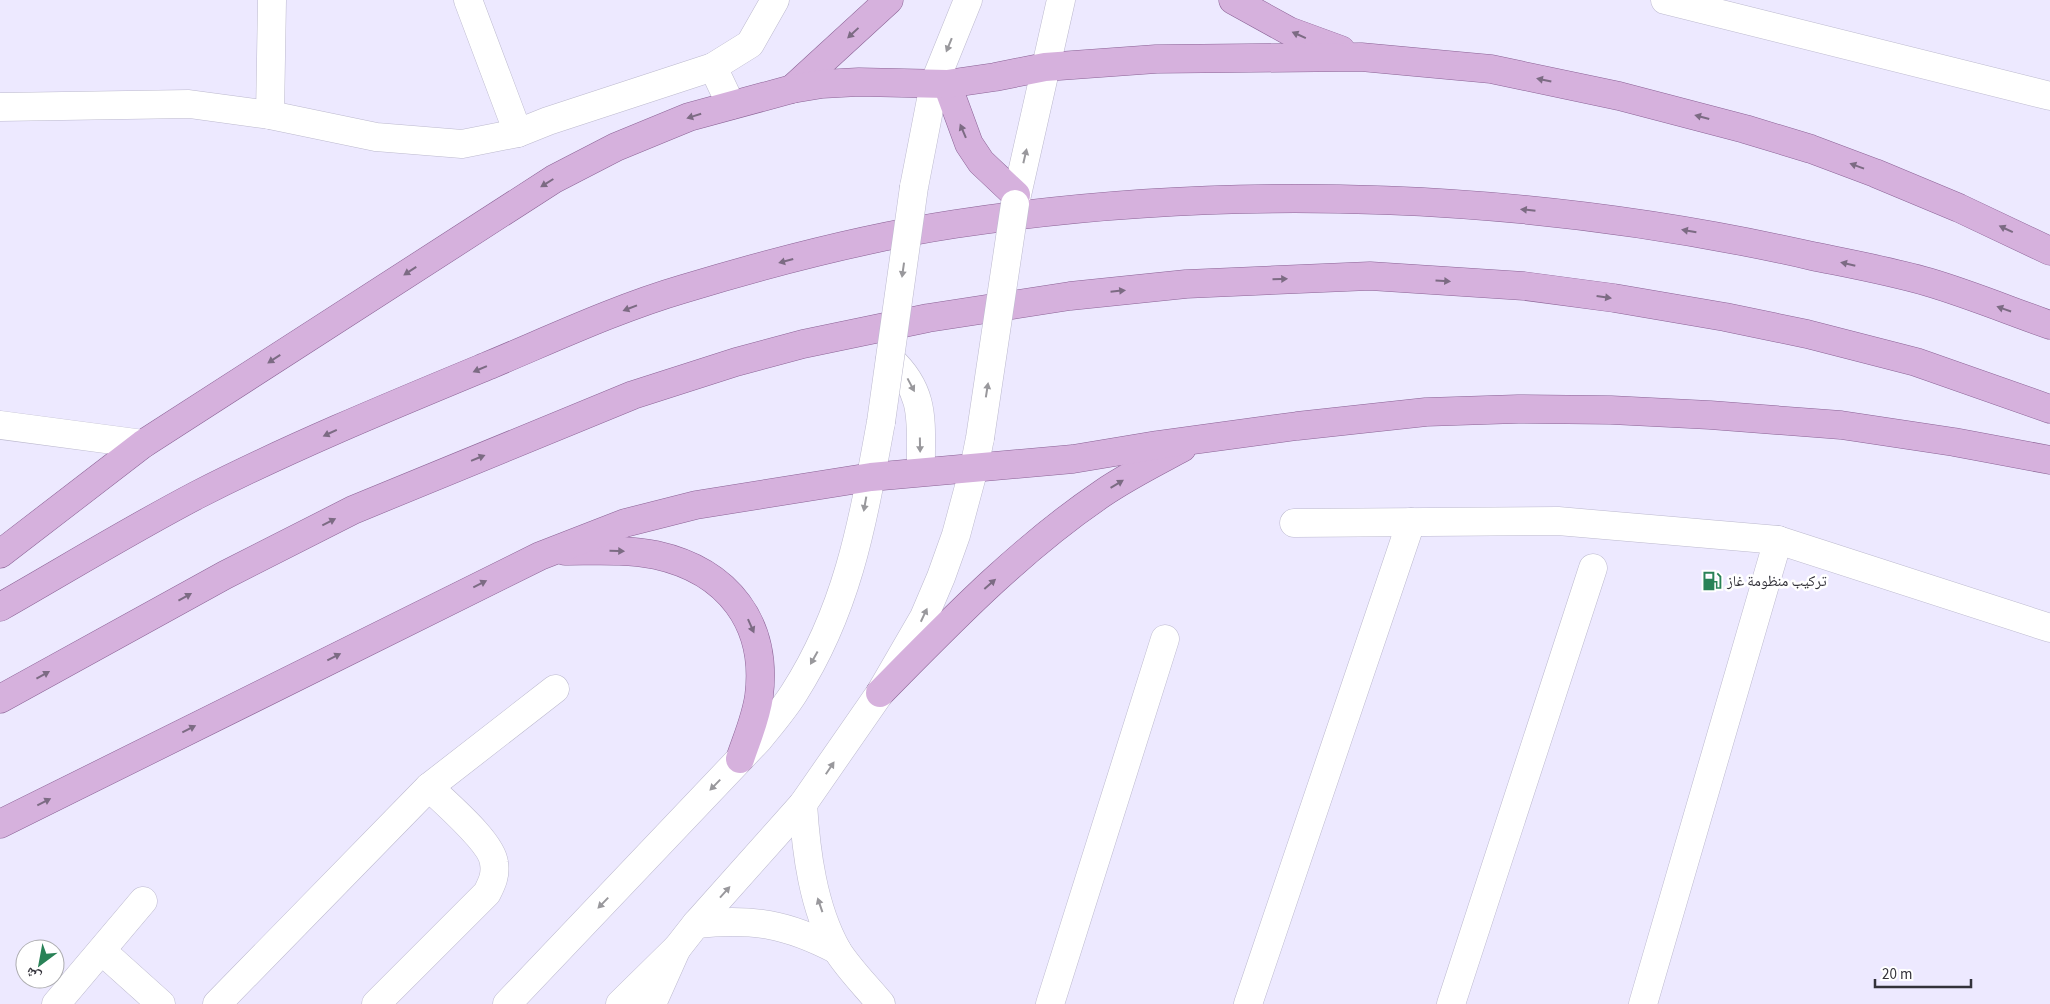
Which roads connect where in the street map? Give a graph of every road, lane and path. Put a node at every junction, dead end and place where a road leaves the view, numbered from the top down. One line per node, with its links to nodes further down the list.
1 (272, 0): 17 (street)
2 (468, 0): 18 (street)
3 (775, 0): 10 (street)
4 (889, 0): 13 (main road, one-way to 13)
5 (968, 0): 12 (street, one-way to 12)
6 (1061, 0): 11 (street)
7 (1233, 0): 9 (main road, one-way to 7)
8 (1665, 0): 14 (street)
9 (1362, 56): 11 (main road); 20 (main road, one-way to 9)
10 (713, 67): 15 (street); 18 (street)
11 (1045, 67): 12 (main road); 19 (street, one-way to 11)
12 (940, 84): 13 (main road); 19 (main road, one-way to 12); 22 (street, one-way to 22, bridge)
13 (792, 89): 15 (main road)
14 (2050, 96)
15 (731, 105): 26 (main road, one-way to 26)
16 (0, 107): 17 (street)
17 (270, 115): 18 (street)
18 (518, 133)
19 (1016, 199): 28 (street, one-way to 19, bridge)
20 (2050, 250)
21 (2050, 325): 37 (main road, one-way to 37)
22 (890, 359): 29 (street, one-way to 29); 30 (street, bridge)
23 (2050, 410): 42 (main road, one-way to 23)
24 (0, 425): 26 (street)
25 (1199, 439): 27 (main road); 28 (main road); 41 (main road, one-way to 25)
26 (143, 444): 35 (main road)
27 (2050, 460)
28 (974, 468): 29 (main road); 41 (street, one-way to 28)
29 (921, 472): 30 (main road)
30 (870, 477): 34 (main road); 43 (street, one-way to 43)
31 (1411, 522): 32 (street); 33 (street); 61 (street)
32 (1294, 523)
33 (1778, 540): 38 (street); 63 (street)
34 (551, 551): 43 (main road, one-way to 43); 46 (main road, one-way to 34)
35 (0, 554)
36 (1593, 568): 62 (street)
37 (0, 607)
38 (2050, 628)
39 (1165, 639): 60 (street)
40 (555, 689): 44 (street)
41 (880, 693): 45 (street, one-way to 41)
42 (0, 699)
43 (740, 759): 56 (street, one-way to 56)
44 (429, 787): 54 (street); 55 (street)
45 (804, 804): 48 (street, one-way to 45); 50 (street, one-way to 45)
46 (0, 824)
47 (143, 901): 51 (street)
48 (696, 924): 49 (street); 50 (street)
49 (678, 947): 57 (street); 58 (street)
50 (838, 950): 59 (street)
51 (102, 951): 52 (street); 53 (street)
52 (56, 1004)
53 (161, 1004)
54 (217, 1004)
55 (376, 1004)
56 (507, 1004)
57 (620, 1004)
58 (652, 1004)
59 (880, 1004)
60 (1050, 1004)
61 (1248, 1004)
62 (1451, 1004)
63 (1643, 1004)

